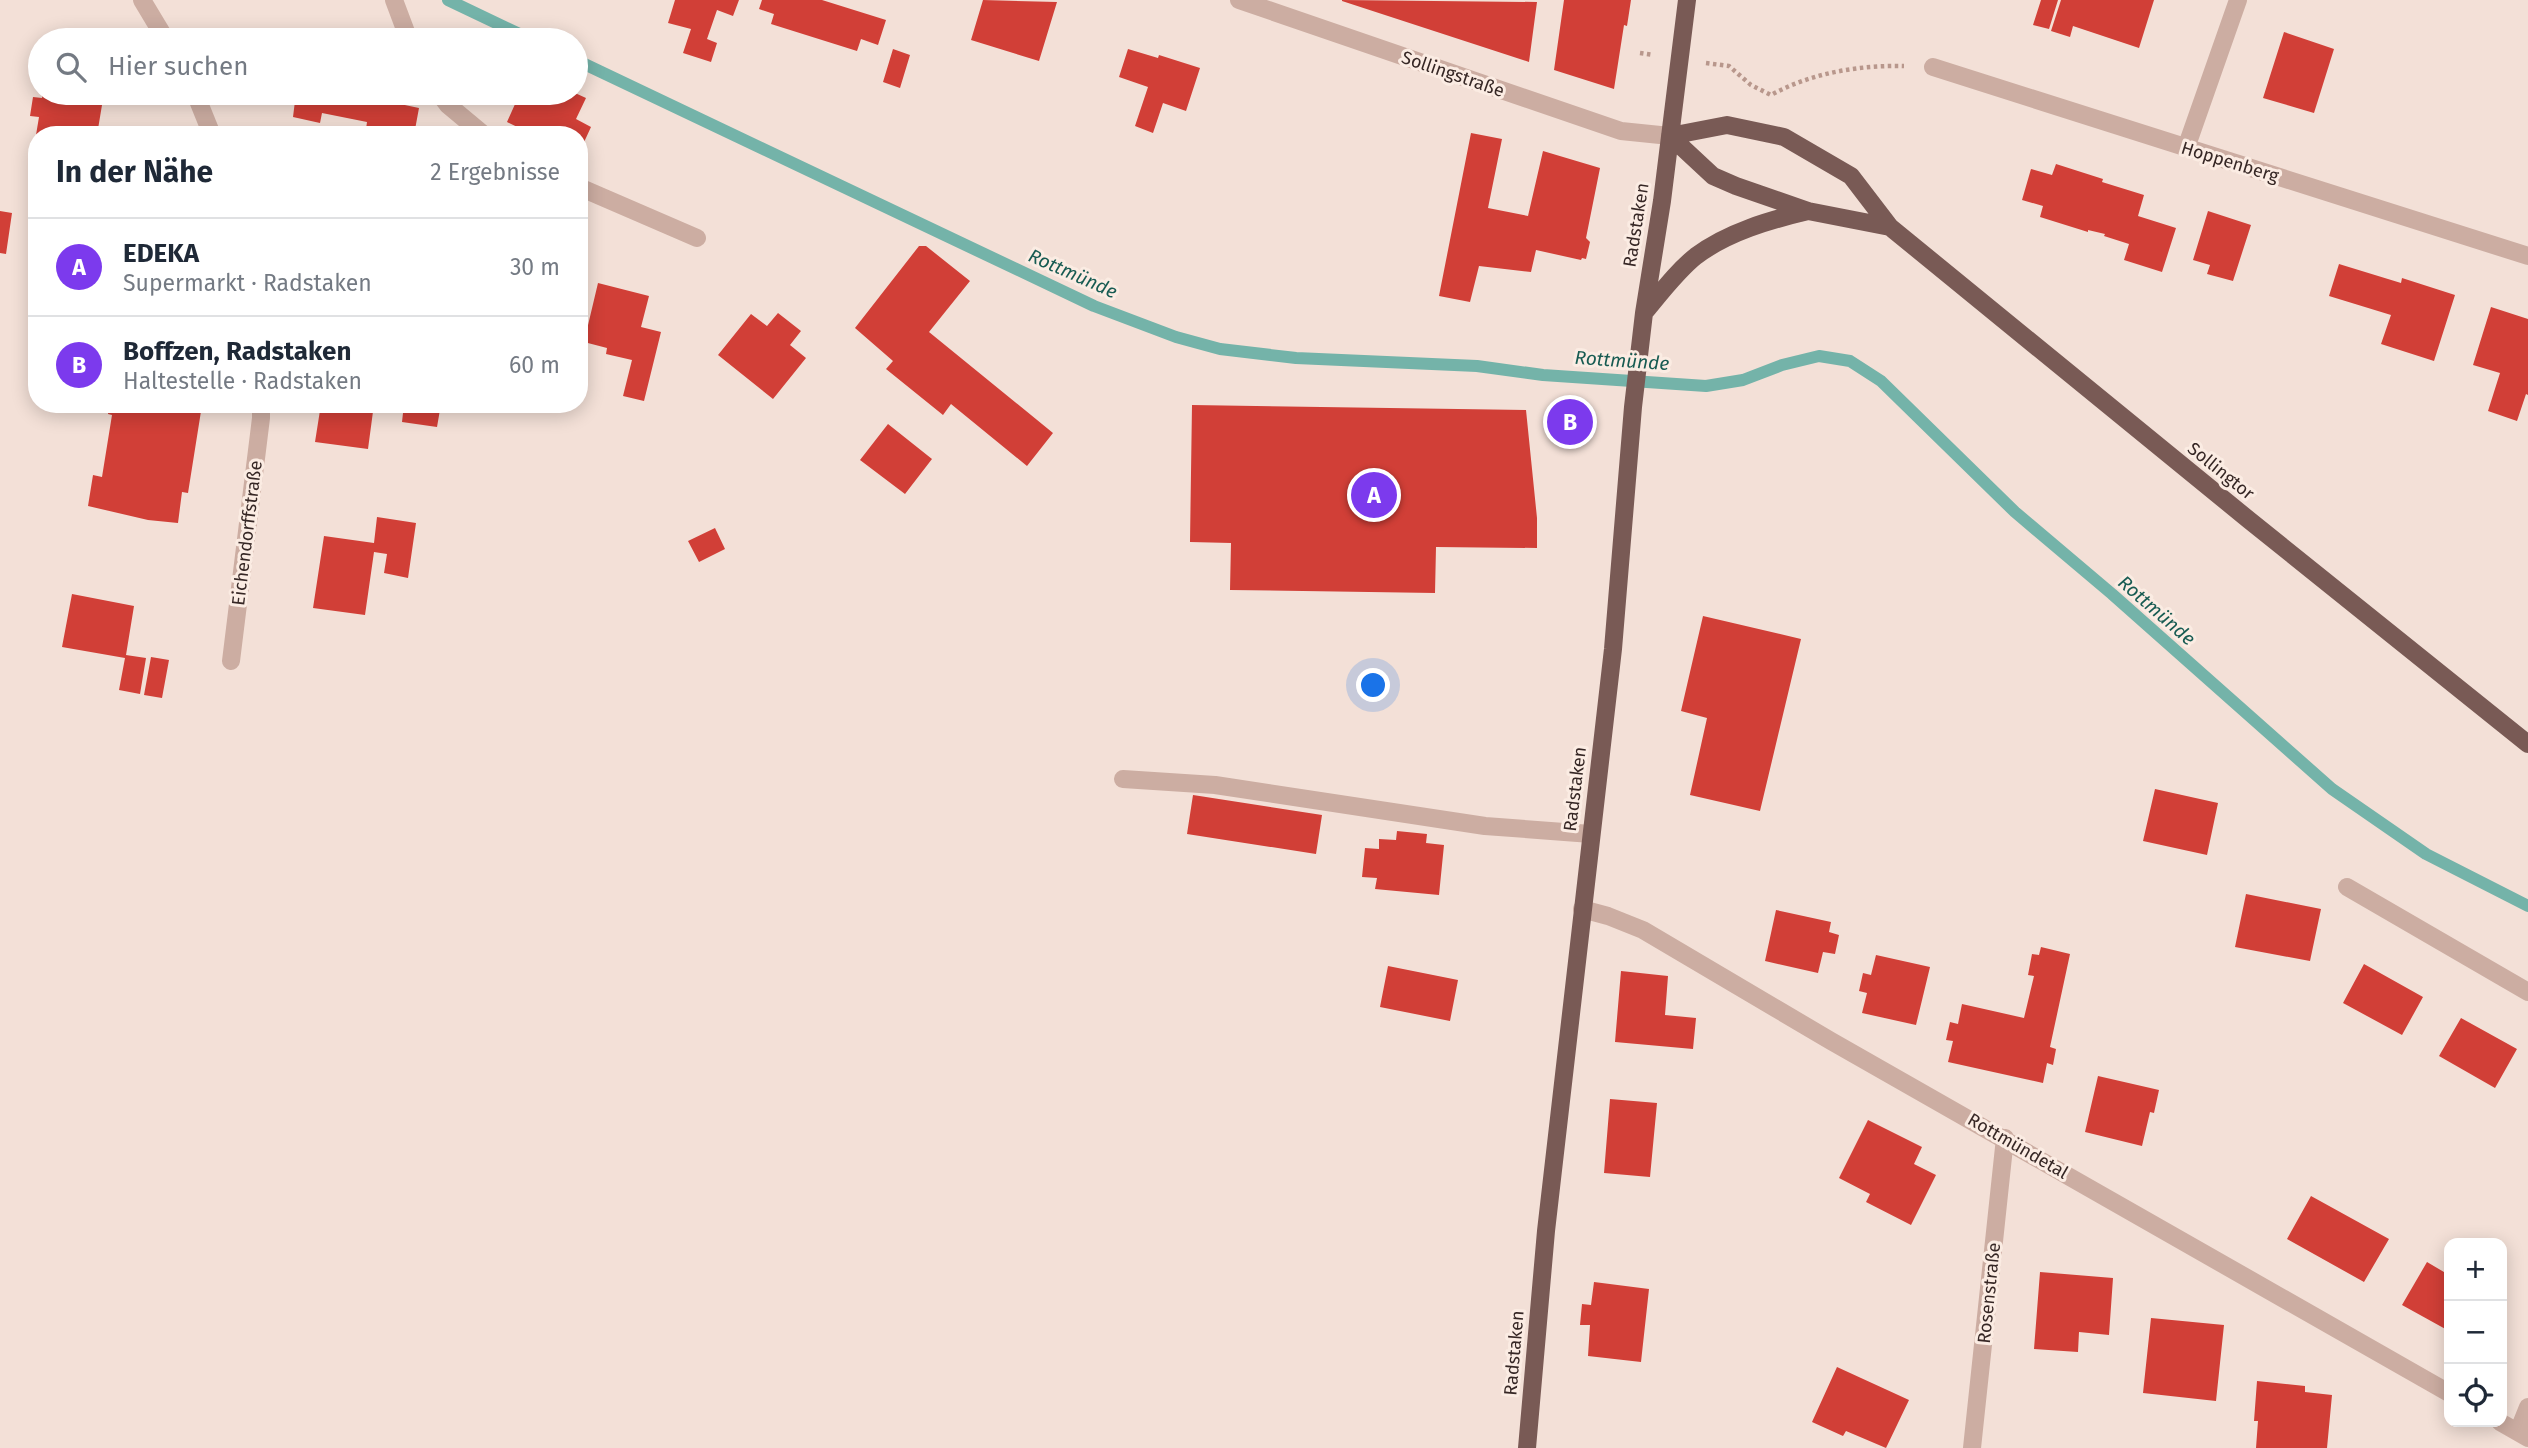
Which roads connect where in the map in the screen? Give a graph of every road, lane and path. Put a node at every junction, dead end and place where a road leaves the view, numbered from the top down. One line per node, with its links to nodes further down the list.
1 (142, 0): 6 (street)
2 (394, 0): 7 (street)
3 (1239, 0): 14 (street, Sollingstraße)
4 (1687, 0): 14 (main road, Radstaken)
5 (2238, 0): 15 (street)
6 (159, 28)
7 (404, 28)
8 (1729, 66): 9 (path)
9 (1933, 67): 15 (street, Hoppenberg)
10 (200, 105): 12 (street)
11 (448, 105): 13 (street)
12 (208, 126)
13 (473, 126)
14 (1670, 136): 17 (main road, Sollingtor); 18 (main road, Sollingtor); 21 (main road, Radstaken)
15 (2186, 148): 20 (street, Hoppenberg)
16 (588, 191): 19 (street)
17 (1808, 211): 18 (main road, Sollingtor); 21 (main road)
18 (1890, 227): 24 (main road, Sollingtor)
19 (696, 239)
20 (2528, 256)
21 (1644, 313): 26 (main road, Radstaken)
22 (261, 413): 23 (street, Eichendorffstraße)
23 (230, 661)
24 (2528, 744)
25 (1123, 779): 26 (street)
26 (1591, 834): 28 (main road, Radstaken)
27 (2347, 887): 29 (street)
28 (1582, 909): 30 (street, Rottmündetal); 35 (main road, Radstaken)
29 (2528, 992)
30 (2005, 1138): 31 (street, Rottmündetal); 36 (street, Rosenstraße)
31 (2444, 1390)
32 (2528, 1407): 34 (street)
33 (2507, 1426): 34 (street)
34 (2523, 1435)
35 (1527, 1448)
36 (1972, 1448)

